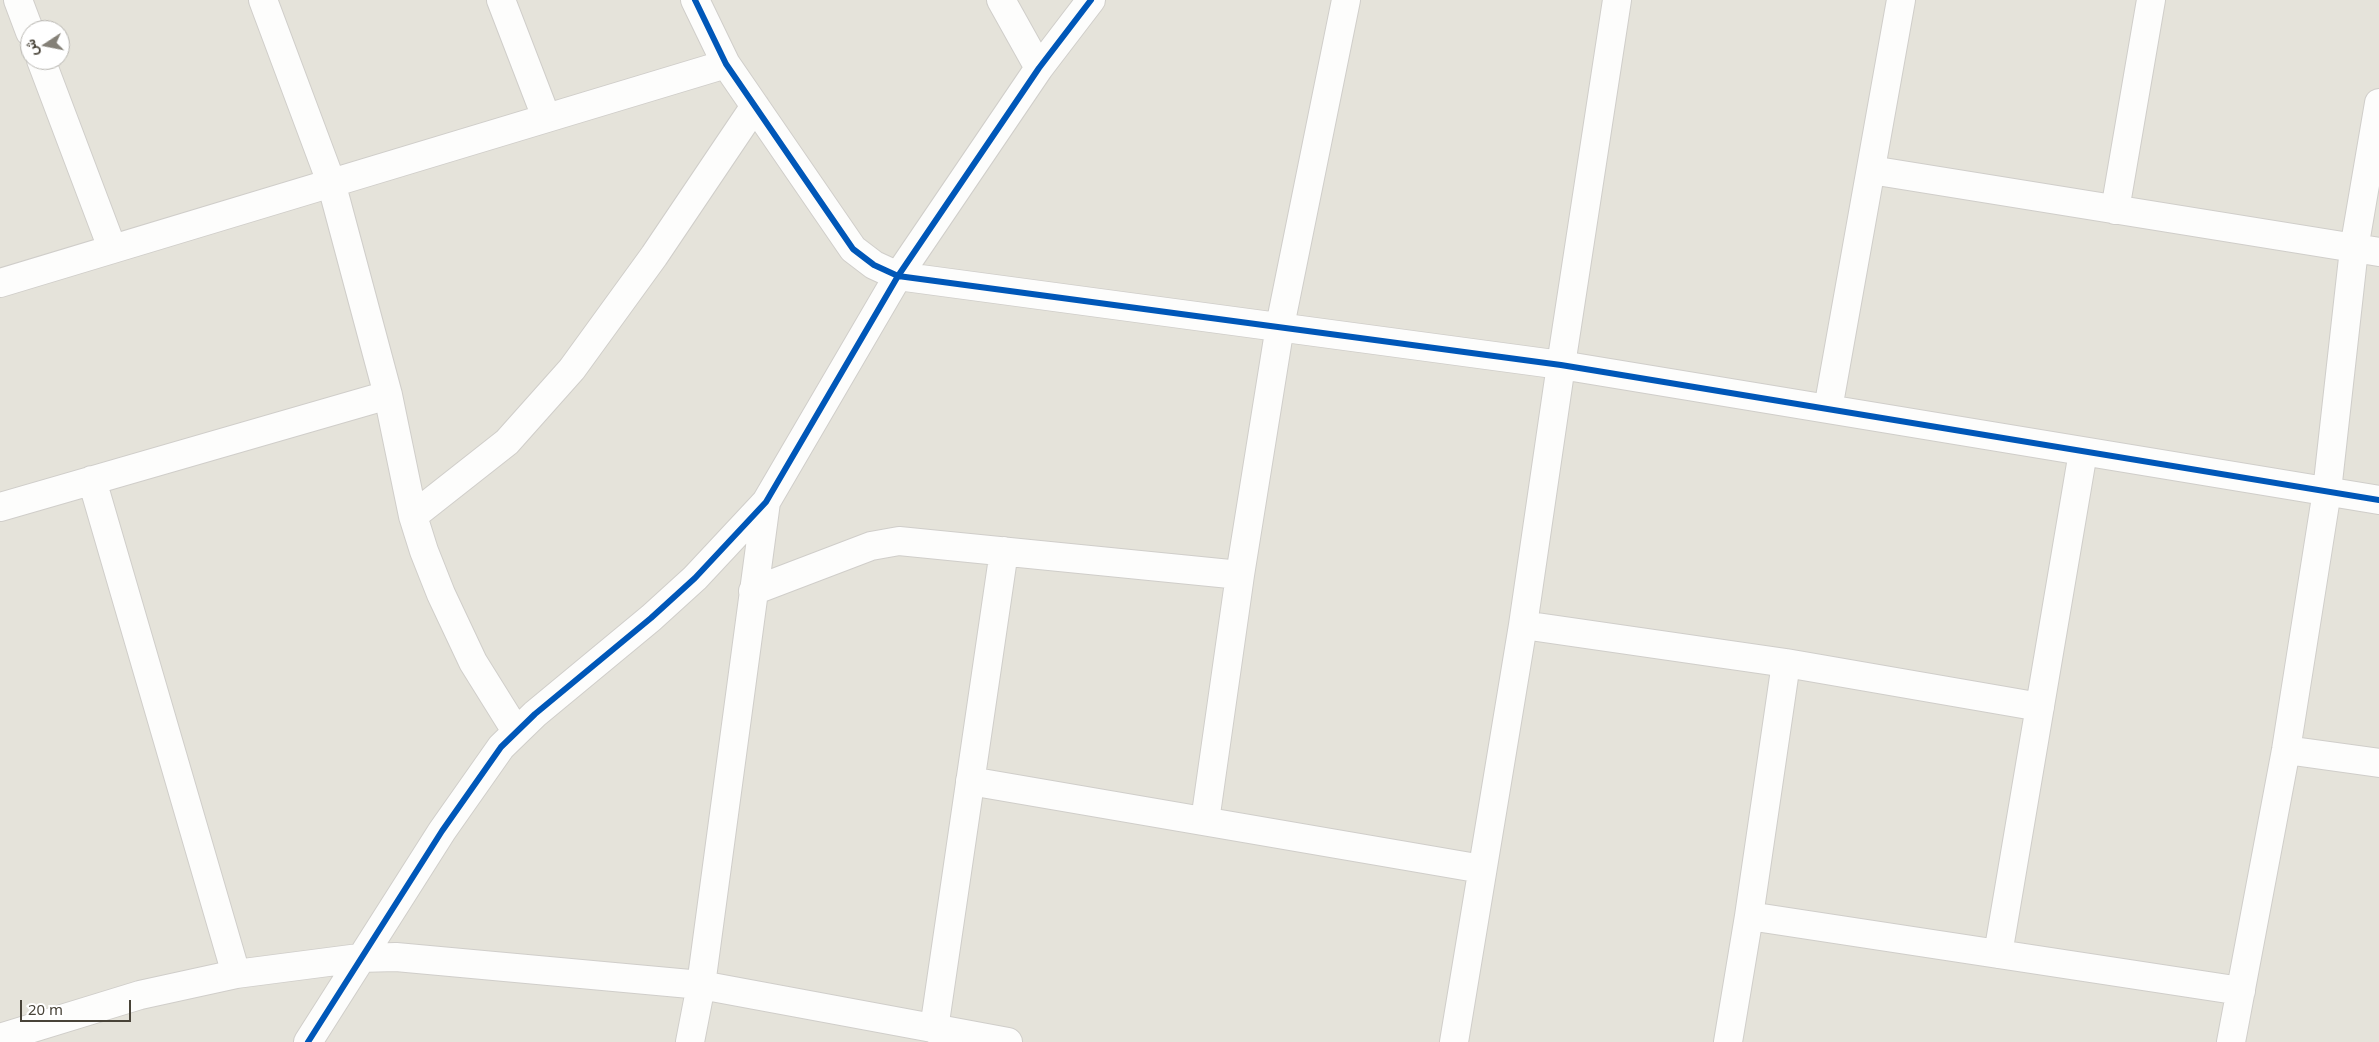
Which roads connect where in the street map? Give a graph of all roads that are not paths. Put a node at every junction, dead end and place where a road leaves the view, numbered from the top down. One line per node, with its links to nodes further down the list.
1 (18, 0): 11 (street)
2 (263, 0): 19 (street)
3 (501, 0): 17 (street)
4 (695, 0): 12 (street)
5 (1001, 0): 13 (street)
6 (1091, 0): 13 (street)
7 (1346, 0): 25 (street)
8 (1617, 0): 26 (street)
9 (1901, 0): 18 (street)
10 (2151, 0): 20 (street)
11 (26, 20)
12 (726, 64): 16 (street); 17 (street)
13 (1039, 68): 23 (street)
14 (45, 70): 21 (street)
15 (2379, 103): 22 (street)
16 (755, 106): 23 (street); 35 (street)
17 (546, 117): 19 (street)
18 (1871, 170): 20 (street); 28 (street)
19 (331, 182): 21 (street); 27 (street)
20 (2115, 210): 22 (street)
21 (112, 248): 24 (street)
22 (2366, 251): 31 (street)
23 (898, 276): 25 (street); 33 (street)
24 (0, 283)
25 (1280, 326): 26 (street); 37 (street)
26 (1561, 365): 28 (street); 39 (street)
27 (388, 395): 30 (street); 35 (street)
28 (1828, 410): 29 (street)
29 (2083, 452): 31 (street); 41 (street)
30 (92, 480): 34 (street); 51 (street)
31 (2327, 491): 32 (street); 43 (street)
32 (2379, 500)
33 (766, 502): 38 (street); 42 (street)
34 (0, 507)
35 (413, 516): 42 (street)
36 (1004, 551): 37 (street); 38 (street); 45 (street)
37 (1240, 575): 46 (street)
38 (753, 591): 52 (street)
39 (1523, 625): 40 (street); 47 (street)
40 (1786, 663): 41 (street); 48 (street)
41 (2040, 707): 49 (street)
42 (516, 731): 50 (street)
43 (2286, 750): 44 (street); 53 (street)
44 (2379, 763)
45 (970, 781): 46 (street); 54 (street)
46 (1205, 822): 47 (street)
47 (1482, 869): 59 (street)
48 (1749, 916): 49 (street); 60 (street)
49 (1998, 954): 53 (street)
50 (359, 958): 51 (street); 52 (street); 56 (street)
51 (236, 974): 55 (street)
52 (702, 985): 54 (street); 57 (street)
53 (2240, 990): 61 (street)
54 (934, 1029): 58 (street)
55 (0, 1038)
56 (308, 1042)
57 (690, 1042)
58 (1008, 1042)
59 (1454, 1042)
60 (1728, 1042)
61 (2231, 1042)

